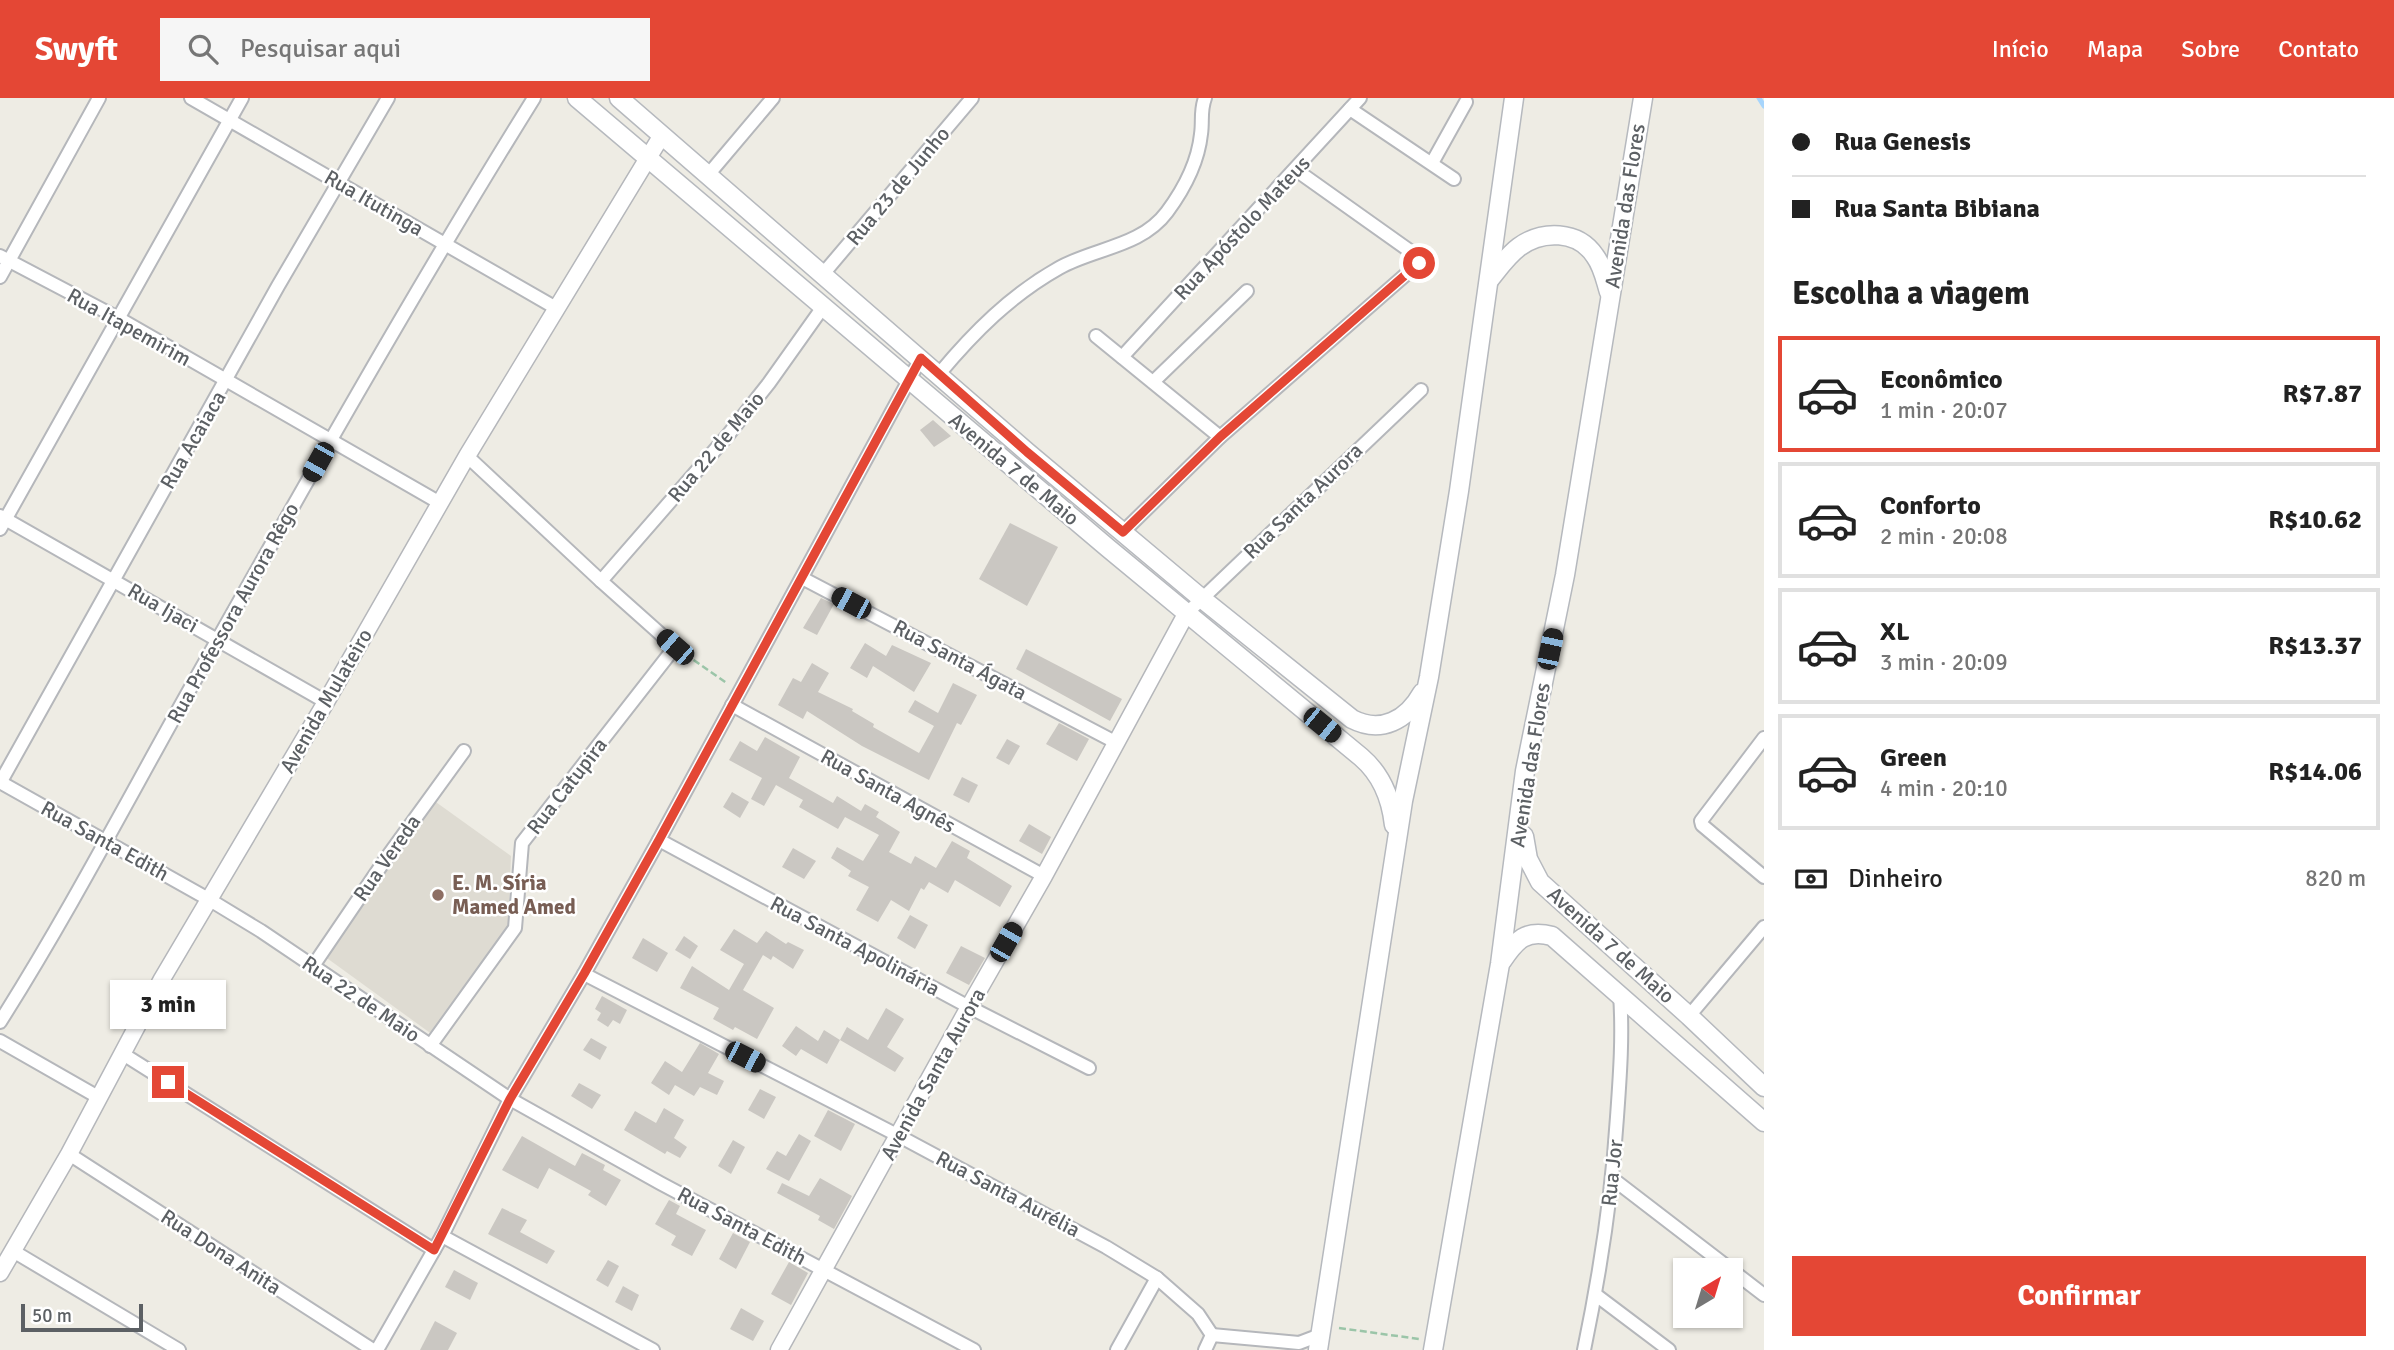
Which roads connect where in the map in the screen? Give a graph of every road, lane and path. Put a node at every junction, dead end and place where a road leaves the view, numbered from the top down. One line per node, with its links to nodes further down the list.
1 (99, 98): 25 (street)
2 (191, 98): 16 (street, Rua Itutinga)
3 (242, 98): 16 (street)
4 (388, 98): 23 (street, Rua Acaiaca)
5 (534, 98): 24 (street, Rua Professora Aurora Rêgo)
6 (577, 98): 18 (main road, Avenida 7 de Maio)
7 (619, 98): 17 (main road, Avenida 7 de Maio)
8 (773, 98): 21 (street)
9 (972, 98): 26 (street, Rua 23 de Junho)
10 (1205, 98): 37 (street)
11 (1360, 98): 15 (street, Rua Apóstolo Mateus)
12 (1514, 98): 28 (main road)
13 (1643, 98): 30 (main road, Avenida das Flores)
14 (1466, 102): 19 (street)
15 (1350, 109): 19 (street); 20 (street, Rua Apóstolo Mateus)
16 (229, 120): 23 (street, Rua Itutinga); 33 (street)
17 (662, 135): 18 (street, Avenida Mulateiro); 21 (main road, Avenida 7 de Maio)
18 (647, 159): 31 (main road, Avenida 7 de Maio); 32 (street, Avenida Mulateiro)
19 (1432, 163): 22 (street)
20 (1296, 170): 35 (street, Rua Apóstolo Mateus); 42 (street)
21 (708, 175): 26 (main road, Avenida 7 de Maio)
22 (1454, 179)
23 (339, 183): 24 (street, Rua Itutinga); 39 (street, Rua Acaiaca)
24 (443, 243): 32 (street, Rua Itutinga); 43 (street, Rua Professora Aurora Rêgo)
25 (4, 258): 27 (street); 33 (street, Rua Itapemirim)
26 (823, 274): 36 (main road, Avenida 7 de Maio)
27 (0, 276)
28 (1489, 280): 30 (main road); 55 (main road)
29 (1247, 291): 40 (street)
30 (1610, 298): 62 (main road, Avenida das Flores)
31 (823, 307): 38 (main road, Avenida 7 de Maio); 50 (street, Rua 22 de Maio)
32 (556, 308): 44 (street, Avenida Mulateiro)
33 (118, 318): 39 (street, Rua Itapemirim); 46 (street)
34 (1096, 336): 35 (street)
35 (1122, 357): 40 (street)
36 (921, 358): 37 (main road, Avenida 7 de Maio); 38 (street)
37 (939, 374): 47 (main road, Avenida 7 de Maio)
38 (909, 380): 48 (street); 52 (main road, Avenida 7 de Maio)
39 (226, 382): 43 (street, Rua Itapemirim); 49 (street, Rua Acaiaca)
40 (1153, 382): 42 (street)
41 (1421, 390): 51 (street, Rua Santa Aurora)
42 (1220, 437): 47 (street)
43 (330, 440): 45 (street, Rua Itapemirim); 53 (street, Rua Professora Aurora Rêgo)
44 (467, 456): 45 (street, Avenida Mulateiro); 50 (street)
45 (440, 503): 57 (street, Avenida Mulateiro)
46 (2, 521): 49 (street, Rua Ijaci)
47 (1123, 532): 51 (main road, Avenida 7 de Maio)
48 (802, 578): 56 (street); 60 (street, Rua Santa Ágata)
49 (113, 580): 53 (street, Rua Ijaci); 63 (street, Rua Acaiaca)
50 (601, 581): 54 (street)
51 (1201, 598): 52 (street, Rua Santa Aurora); 55 (main road, Avenida 7 de Maio)
52 (1186, 614): 60 (street, Avenida Santa Aurora); 66 (main road, Avenida 7 de Maio)
53 (218, 640): 57 (street, Rua Ijaci); 65 (street, Rua Professora Aurora Rêgo)
54 (675, 647): 56 (path); 79 (street, Rua Catupira)
55 (1429, 677): 66 (main road)
56 (740, 692): 58 (street)
57 (326, 702): 69 (street, Avenida Mulateiro)
58 (732, 705): 64 (street); 67 (street, Rua Santa Agnês)
59 (1764, 738): 68 (street)
60 (1117, 743): 67 (street, Avenida Santa Aurora)
61 (464, 751): 72 (street, Rua Vereda)
62 (1525, 771): 71 (main road, Avenida das Flores); 76 (main road, Avenida 7 de Maio)
63 (0, 782): 65 (street, Rua Santa Edith)
64 (659, 840): 73 (street); 75 (street, Rua Santa Apolinária)
65 (106, 841): 69 (street, Rua Santa Edith); 77 (street, Rua Professora Aurora Rêgo)
66 (1394, 870): 99 (main road)
67 (1044, 876): 75 (street, Avenida Santa Aurora)
68 (1764, 877)
69 (210, 900): 72 (street, Rua 22 de Maio); 80 (street, Avenida Mulateiro)
70 (1764, 927): 76 (street)
71 (1500, 964): 74 (main road, Avenida 7 de Maio); 100 (main road, Avenida das Flores)
72 (313, 966): 79 (street, Rua 22 de Maio)
73 (584, 974): 84 (street); 86 (street, Rua Santa Aurélia)
74 (1620, 994): 85 (main road, Avenida 7 de Maio); 88 (street, Rua Jor)
75 (969, 1007): 81 (street, Rua Santa Apolinária); 86 (street, Avenida Santa Aurora)
76 (1689, 1016): 82 (main road, Avenida 7 de Maio)
77 (0, 1022)
78 (0, 1041): 83 (street)
79 (429, 1046): 84 (street, Rua 22 de Maio)
80 (122, 1054): 83 (street, Avenida Mulateiro); 90 (street)
81 (1089, 1068)
82 (1764, 1087)
83 (98, 1097): 87 (street, Avenida Mulateiro)
84 (510, 1099): 89 (street); 92 (street, Rua Santa Edith)
85 (1764, 1122)
86 (899, 1136): 92 (street, Avenida Santa Aurora); 94 (street, Rua Santa Aurélia)
87 (69, 1154): 91 (street, Avenida Mulateiro); 102 (street, Rua Dona Anita)
88 (1613, 1179): 95 (street, Rua Jor); 96 (street)
89 (442, 1236): 90 (street); 103 (street)
90 (434, 1250): 102 (street)
91 (13, 1251): 93 (street, Avenida Mulateiro); 101 (street)
92 (825, 1269): 104 (street, Avenida Santa Aurora); 105 (street, Rua Santa Edith)
93 (0, 1273)
94 (1157, 1278): 98 (street, Rua Santa Aurélia); 106 (street)
95 (1596, 1295): 108 (street, Rua Jor); 109 (street)
96 (1764, 1295)
97 (1338, 1328): 100 (path)
98 (1212, 1335): 99 (street); 107 (street)
99 (1319, 1342)
100 (1431, 1345)
101 (179, 1350)
102 (375, 1350)
103 (653, 1350)
104 (779, 1350)
105 (974, 1350)
106 (1117, 1350)
107 (1205, 1350)
108 (1584, 1350)
109 (1669, 1350)

